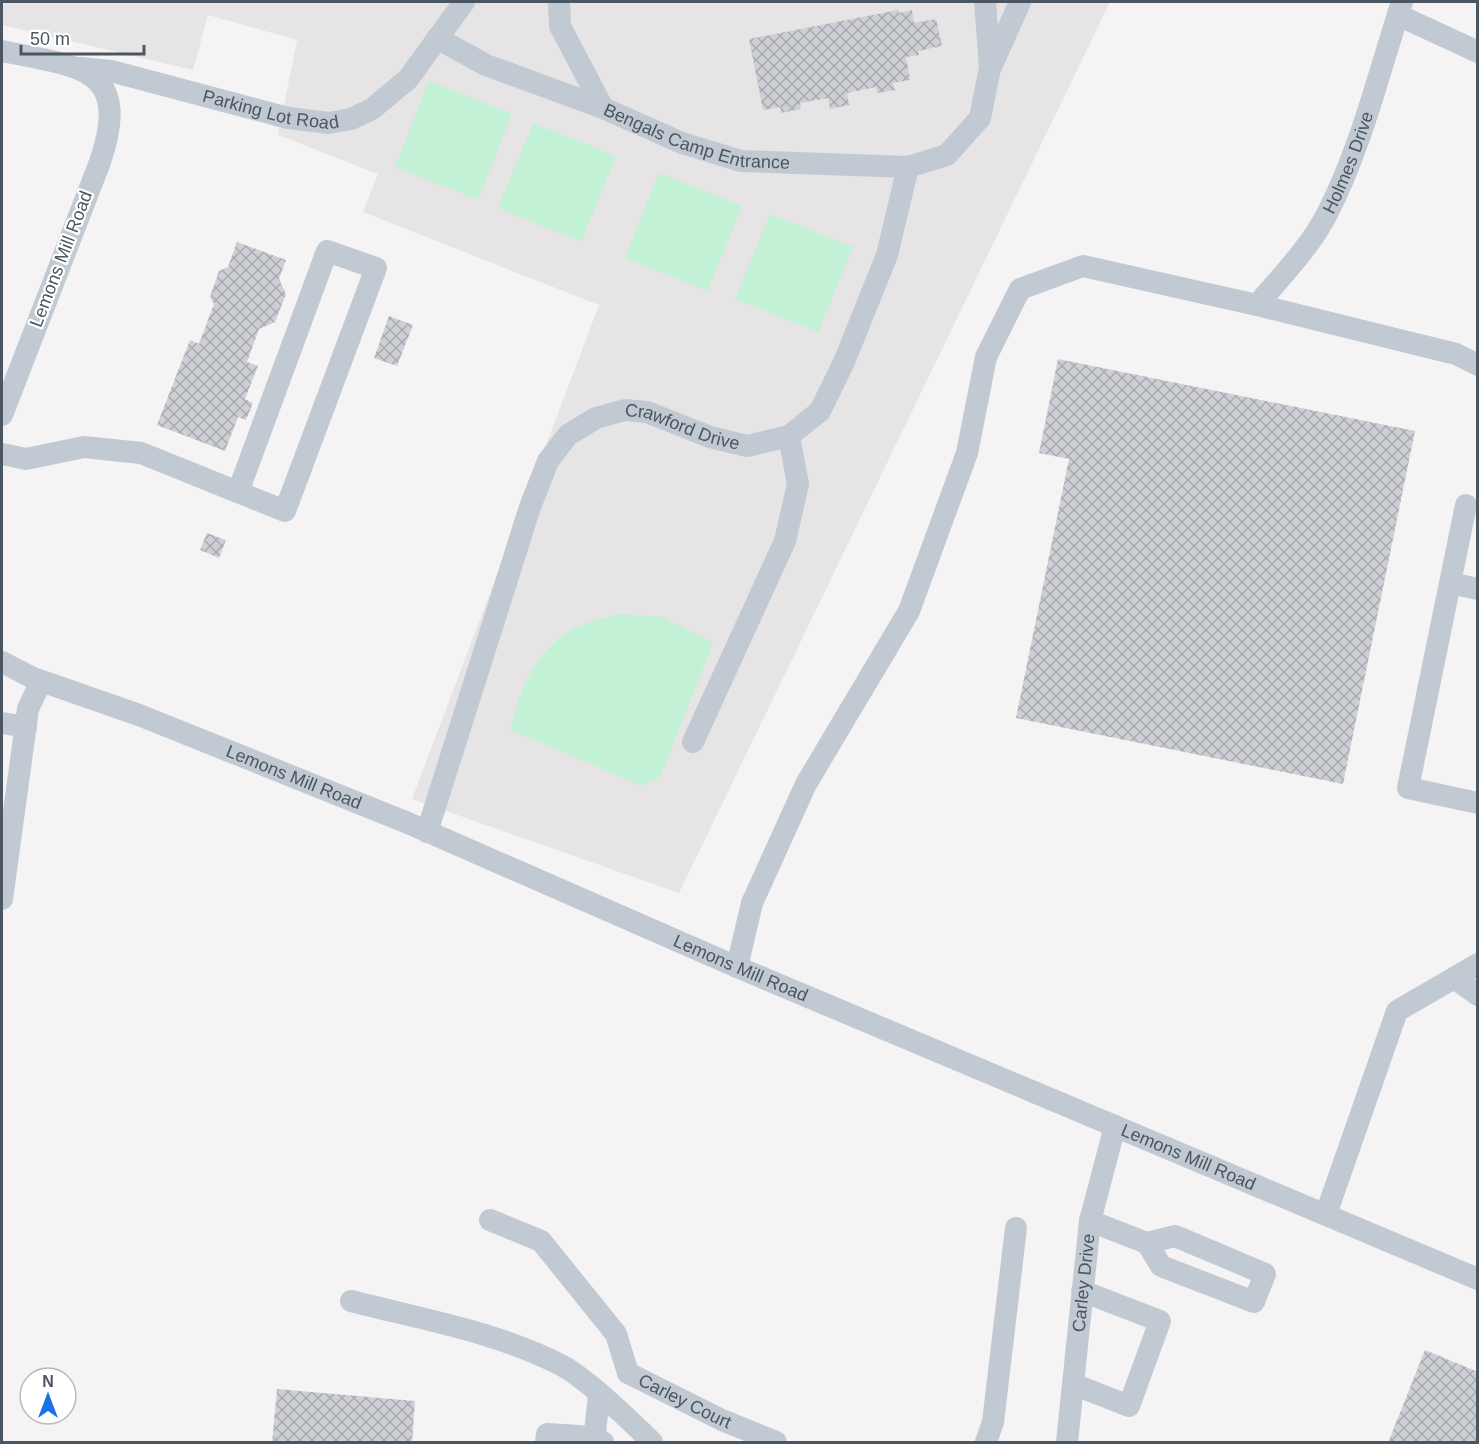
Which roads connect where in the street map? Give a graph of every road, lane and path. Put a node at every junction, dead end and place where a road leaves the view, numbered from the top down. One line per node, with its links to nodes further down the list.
1 (464, 2): 6 (street, Parking Lot Road)
2 (559, 2): 11 (street, Bengals Camp Entrance)
3 (985, 2): 10 (street)
4 (1020, 2): 10 (street)
5 (1400, 8): 8 (street); 13 (street, Holmes Drive)
6 (437, 38): 9 (street, Parking Lot Road); 11 (street)
7 (2, 51): 9 (street)
8 (1478, 52)
9 (76, 68): 15 (street, Lemons Mill Road)
10 (990, 68): 12 (street)
11 (603, 108): 12 (street, Bengals Camp Entrance)
12 (908, 167): 16 (street, Crawford Drive)
13 (1257, 305): 14 (street); 31 (street)
14 (1478, 365)
15 (2, 416)
16 (789, 436): 26 (street); 28 (street, Crawford Drive)
17 (2, 454): 18 (street)
18 (238, 492): 18 (street)
19 (1466, 505): 20 (street)
20 (1450, 583): 21 (street); 27 (street)
21 (1478, 589)
22 (2, 662): 23 (street, Lemons Mill Road)
23 (41, 681): 25 (street); 28 (street, Lemons Mill Road)
24 (2, 723): 25 (street)
25 (26, 727): 29 (street)
26 (693, 742)
27 (1478, 803)
28 (427, 832): 31 (street, Lemons Mill Road)
29 (2, 899)
30 (1478, 964): 32 (street)
31 (737, 967): 34 (street, Lemons Mill Road)
32 (1454, 978): 33 (street); 35 (street)
33 (1478, 995)
34 (1115, 1126): 35 (street, Lemons Mill Road); 37 (street, Carley Drive)
35 (1326, 1214): 40 (street, Lemons Mill Road)
36 (490, 1220): 45 (street, Carley Court)
37 (1090, 1221): 39 (street); 41 (street, Carley Drive)
38 (1016, 1228): 50 (street)
39 (1148, 1243)
40 (1478, 1279)
41 (1082, 1291): 43 (street, Carley Drive); 43 (street)
42 (351, 1301): 44 (street)
43 (1073, 1384): 51 (street, Carley Drive)
44 (599, 1395): 46 (street); 48 (street)
45 (732, 1434): 49 (street, Carley Court)
46 (597, 1441): 47 (street)
47 (546, 1443)
48 (652, 1443)
49 (776, 1443)
50 (986, 1443)
51 (1067, 1443)

